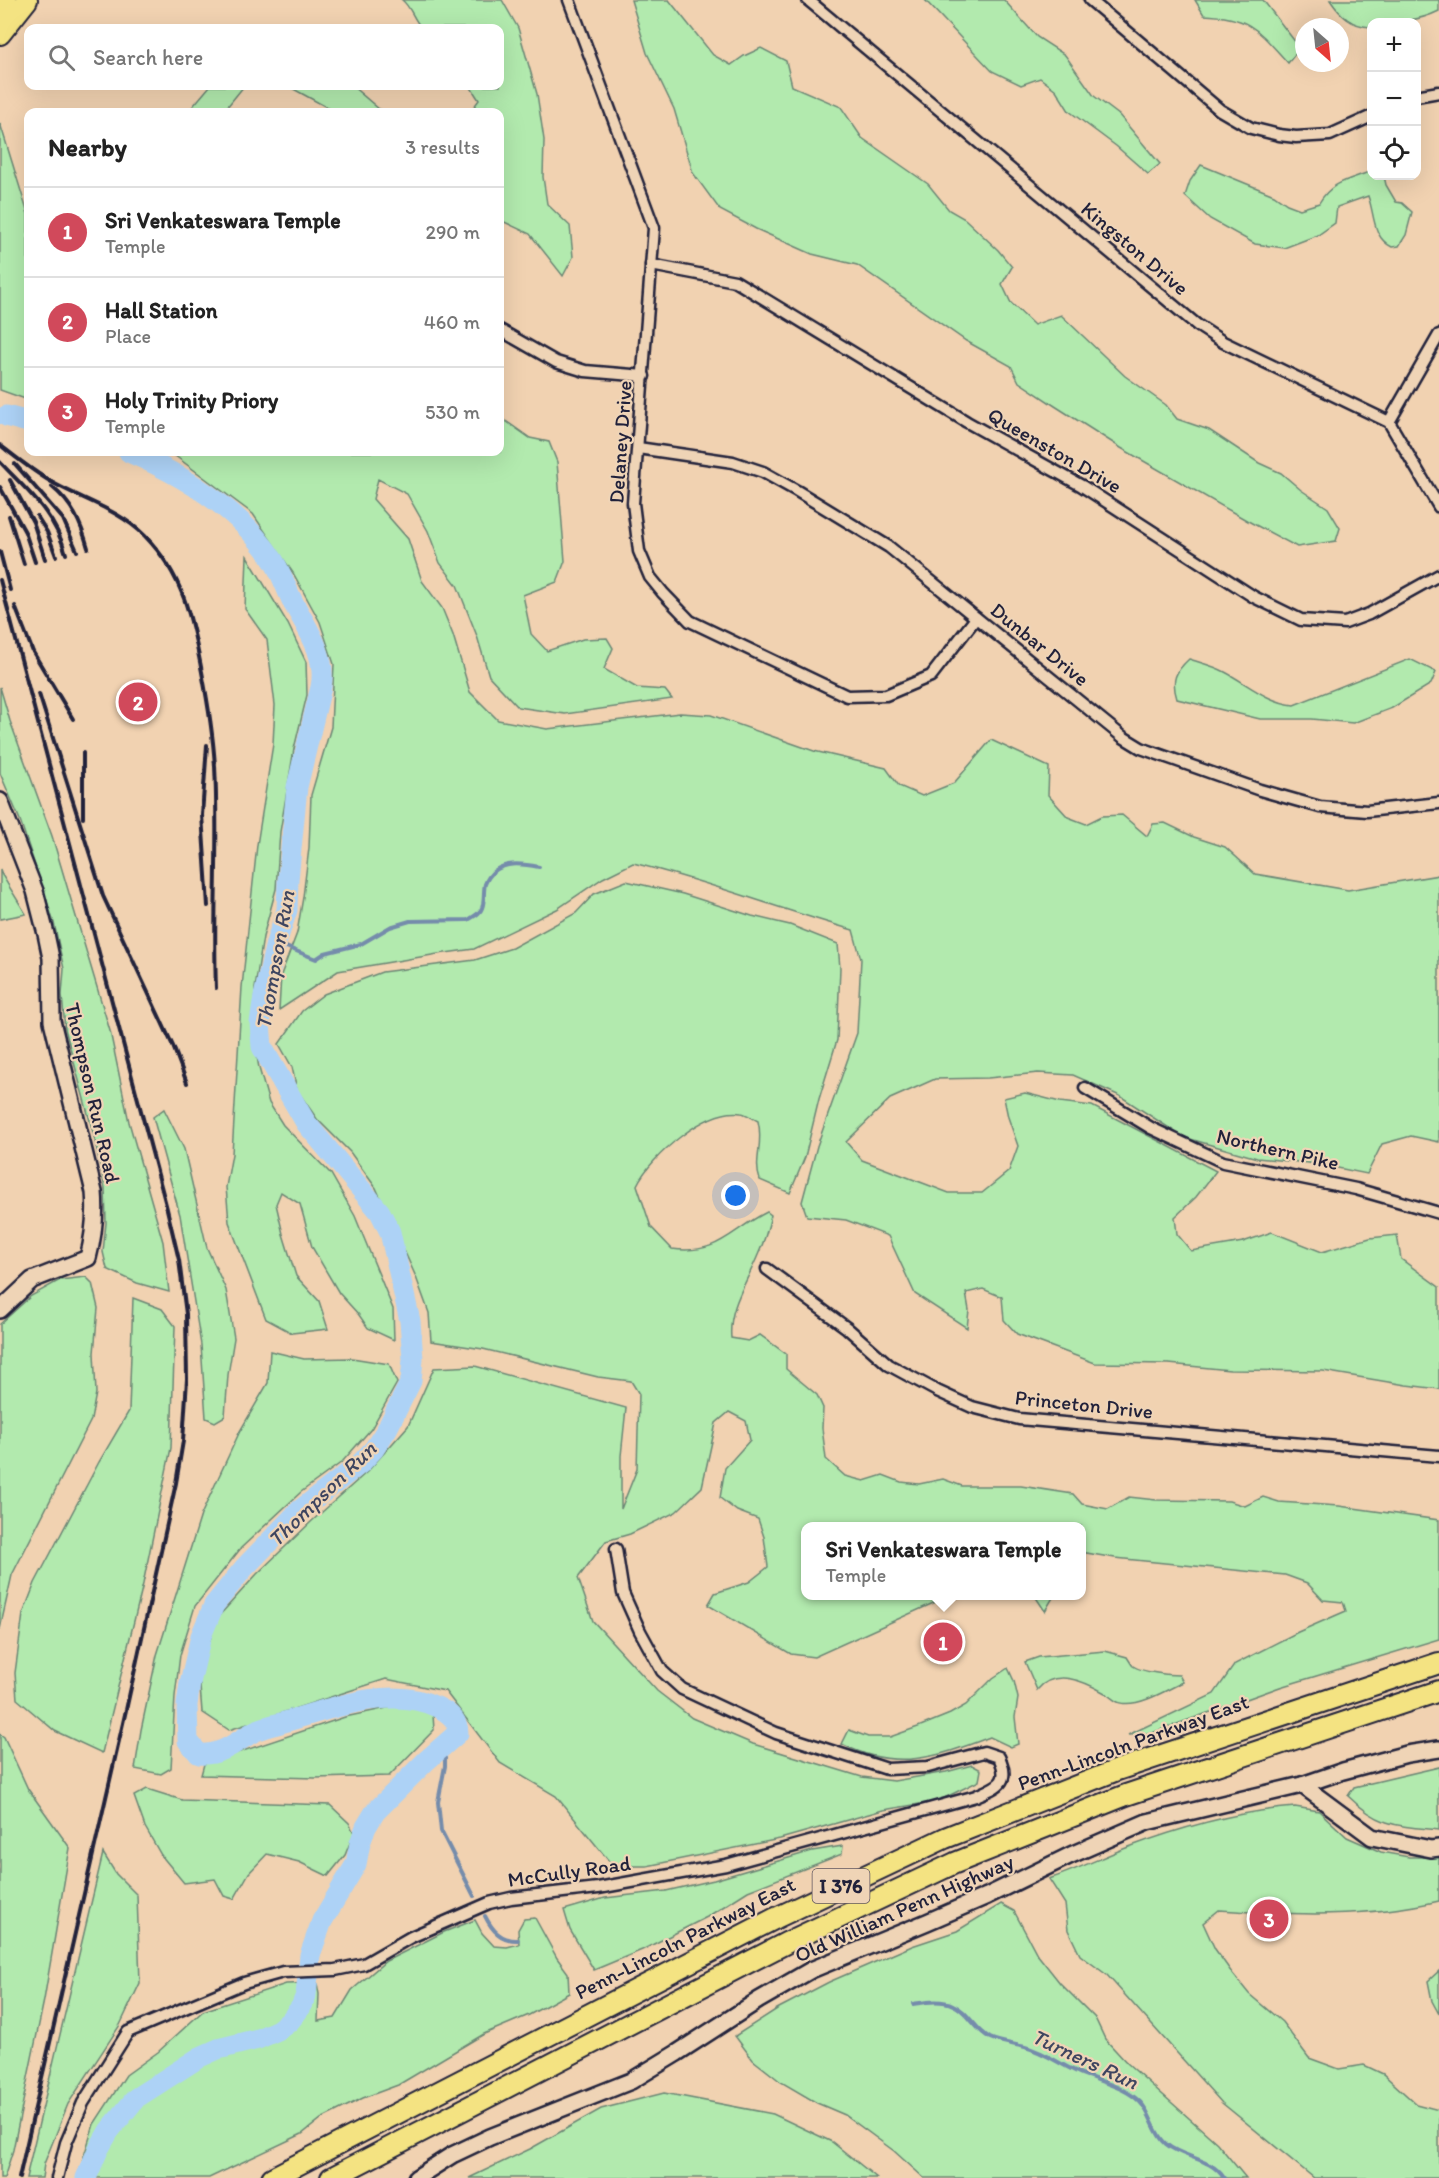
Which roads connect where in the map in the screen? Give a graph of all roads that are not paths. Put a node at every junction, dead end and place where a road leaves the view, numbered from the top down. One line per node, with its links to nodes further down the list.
1 (569, 0): 9 (street, Delaney Drive)
2 (808, 0): 13 (street, Kingston Drive)
3 (1090, 0): 8 (street)
4 (10, 6): 5 (highway)
5 (0, 34)
6 (1439, 92): 7 (street)
7 (1421, 95)
8 (1367, 118)
9 (651, 265): 12 (street, Delaney Drive); 16 (street, Queenston Drive)
10 (504, 332): 12 (street)
11 (1439, 335): 13 (street)
12 (644, 376): 14 (street, Delaney Drive)
13 (1389, 422): 15 (street)
14 (638, 448): 17 (street, Dunbar Drive); 17 (street, Delaney Drive)
15 (1439, 507)
16 (1439, 575)
17 (976, 618): 19 (street, Dunbar Drive)
18 (0, 801): 23 (main road, Thompson Run Road)
19 (1439, 803)
20 (1084, 1088): 21 (street, Northern Pike)
21 (1439, 1213)
22 (767, 1269): 24 (street, Princeton Drive)
23 (0, 1310)
24 (1439, 1456)
25 (616, 1549): 31 (street, McCully Road)
26 (1439, 1663): 32 (highway, Penn-Lincoln Parkway East / I 376)
27 (1439, 1691): 33 (highway, I 376)
28 (1439, 1749): 29 (main road, Old William Penn Highway)
29 (1302, 1785): 30 (main road); 34 (main road, Old William Penn Highway)
30 (1439, 1848)
31 (57, 2178)
32 (272, 2178)
33 (331, 2178)
34 (416, 2178)

